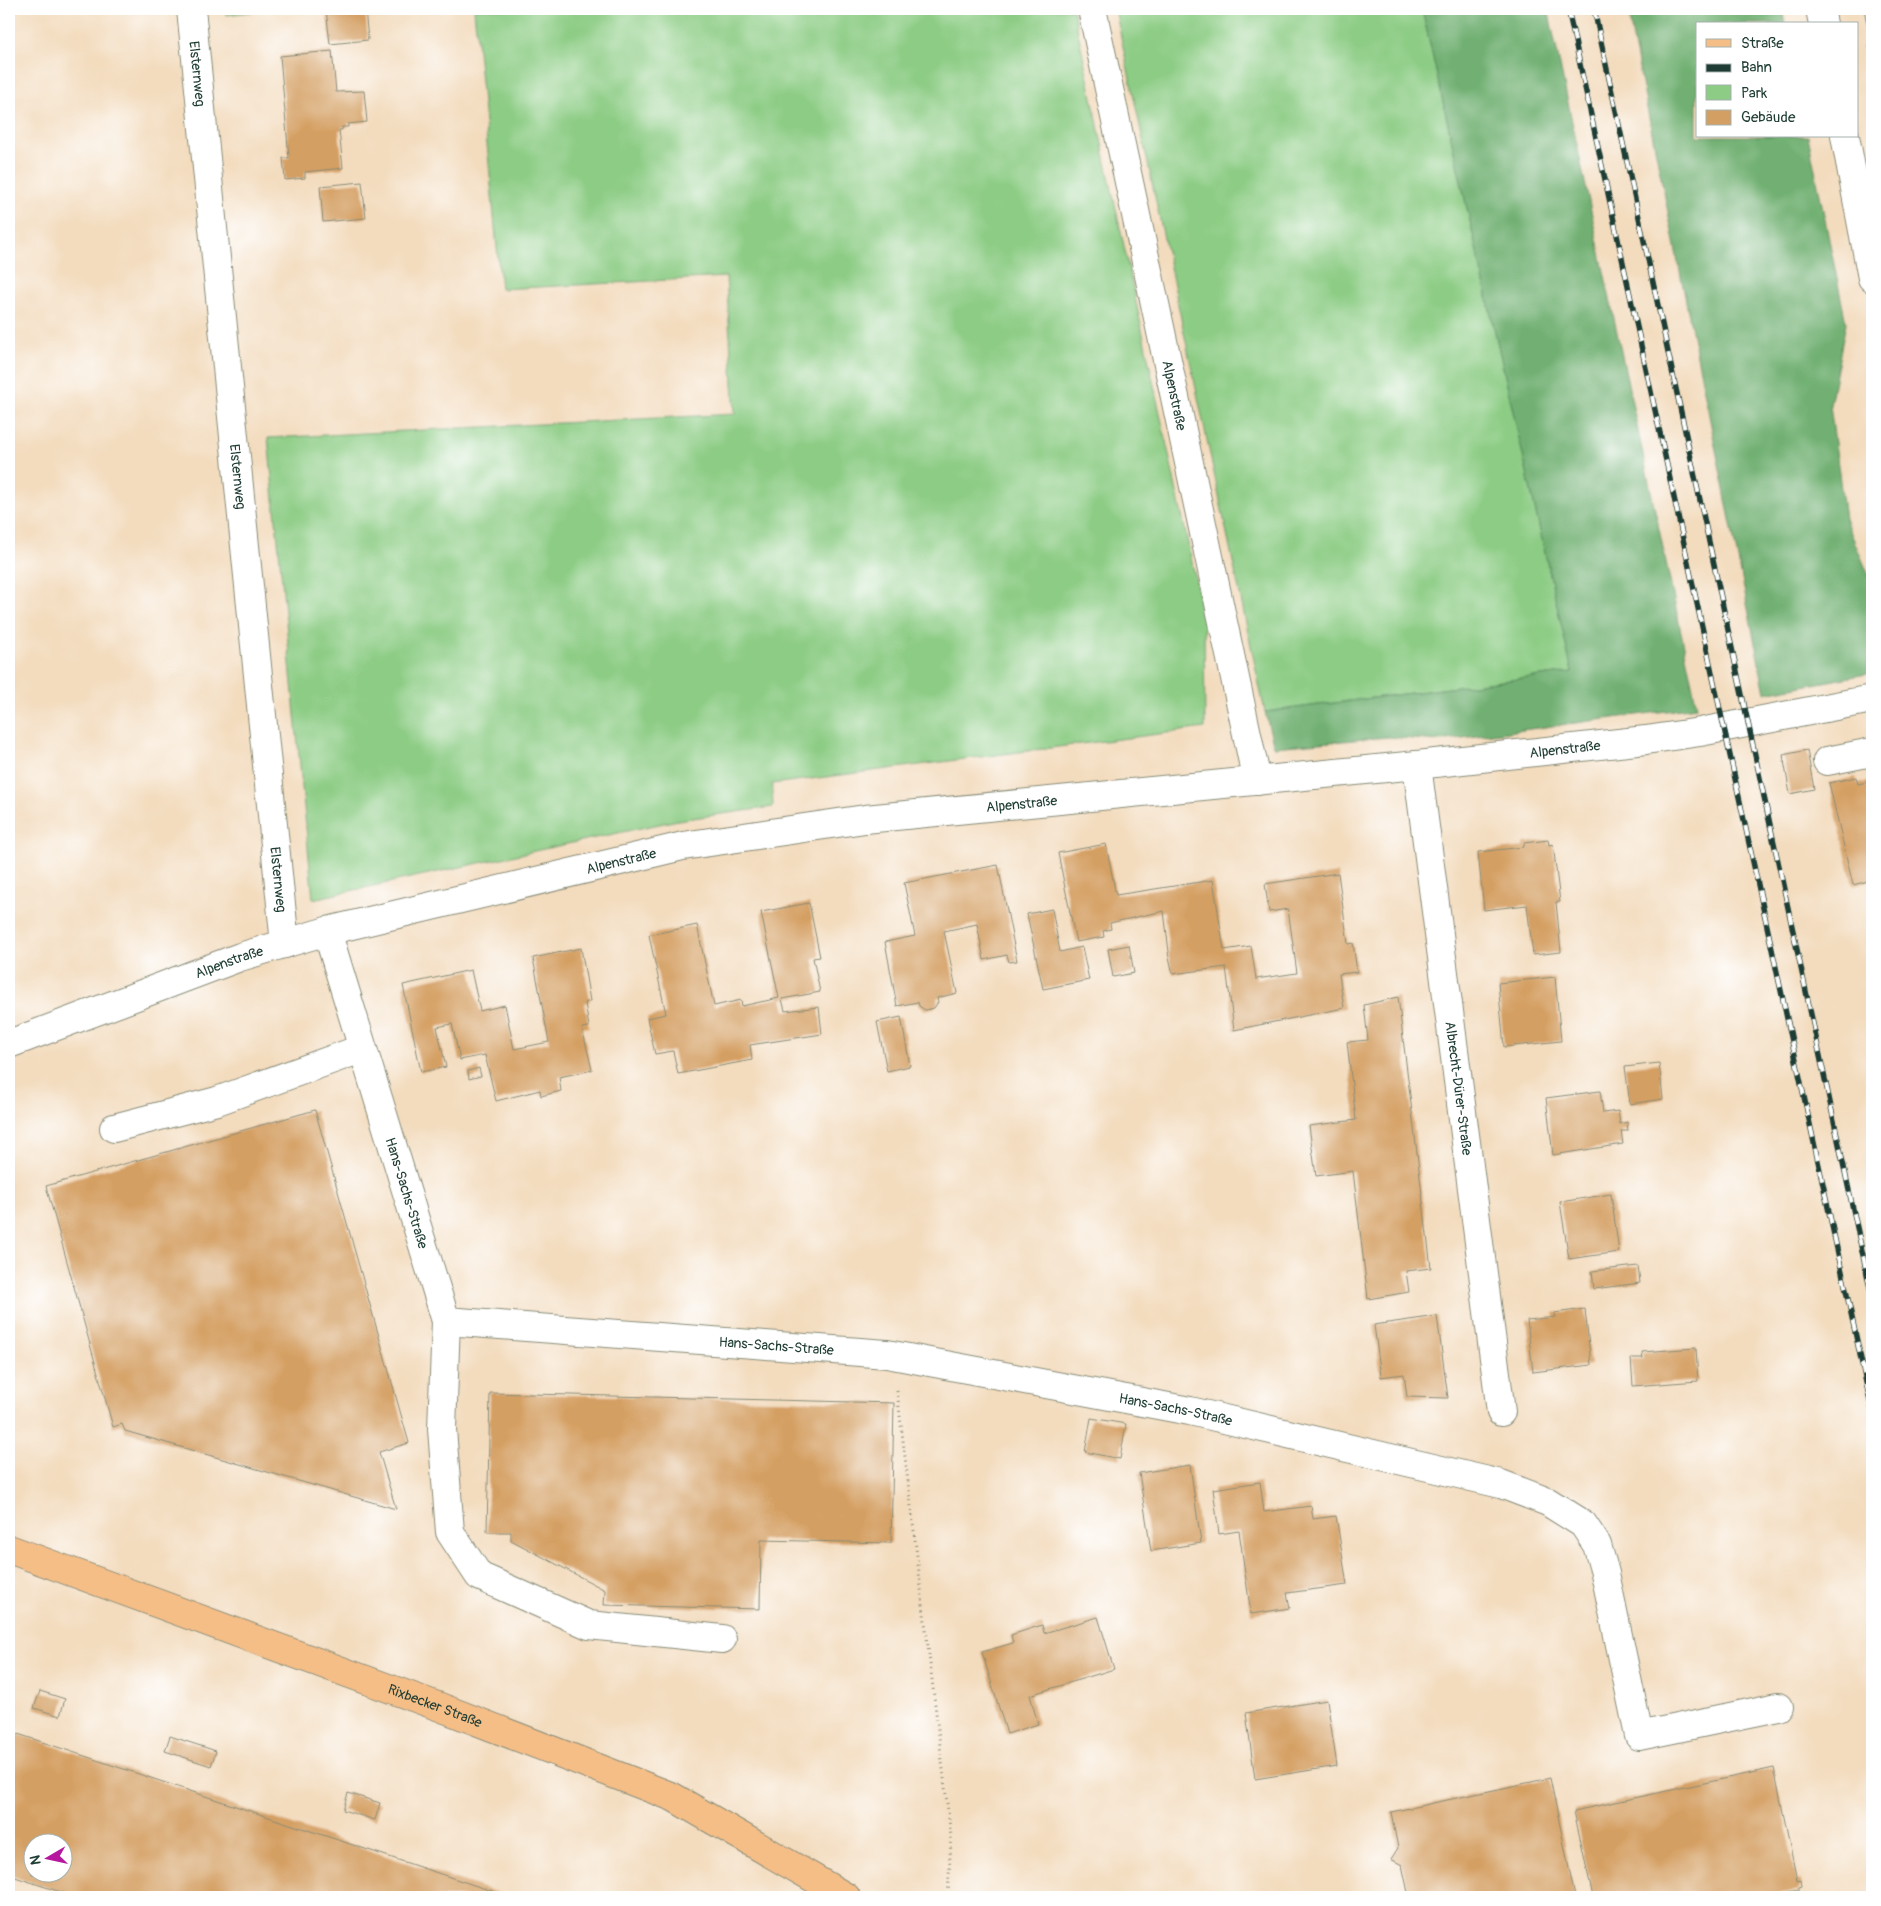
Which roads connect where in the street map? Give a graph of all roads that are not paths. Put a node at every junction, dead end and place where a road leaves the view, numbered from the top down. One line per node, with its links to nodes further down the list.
1 (191, 9): 13 (street, Elsternweg)
2 (1092, 9): 11 (street, Alpenstraße)
3 (1820, 9): 4 (street)
4 (1823, 22)
5 (1845, 138): 6 (street)
6 (1872, 278)
7 (1872, 699): 10 (street, Alpenstraße)
8 (1872, 752): 9 (street)
9 (1827, 761)
10 (1417, 765): 11 (street, Alpenstraße); 18 (street, Albrecht-Dürer-Straße)
11 (1257, 781): 12 (street, Alpenstraße)
12 (327, 931): 13 (street, Alpenstraße); 15 (street, Hans-Sachs-Straße)
13 (285, 944): 14 (street, Alpenstraße)
14 (9, 1044)
15 (361, 1049): 16 (street); 17 (street, Hans-Sachs-Straße)
16 (114, 1128)
17 (446, 1321): 20 (street); 21 (street, Hans-Sachs-Straße)
18 (1501, 1412)
19 (9, 1550): 22 (main road, Rixbecker Straße)
20 (722, 1639)
21 (1778, 1707)
22 (846, 1897)

